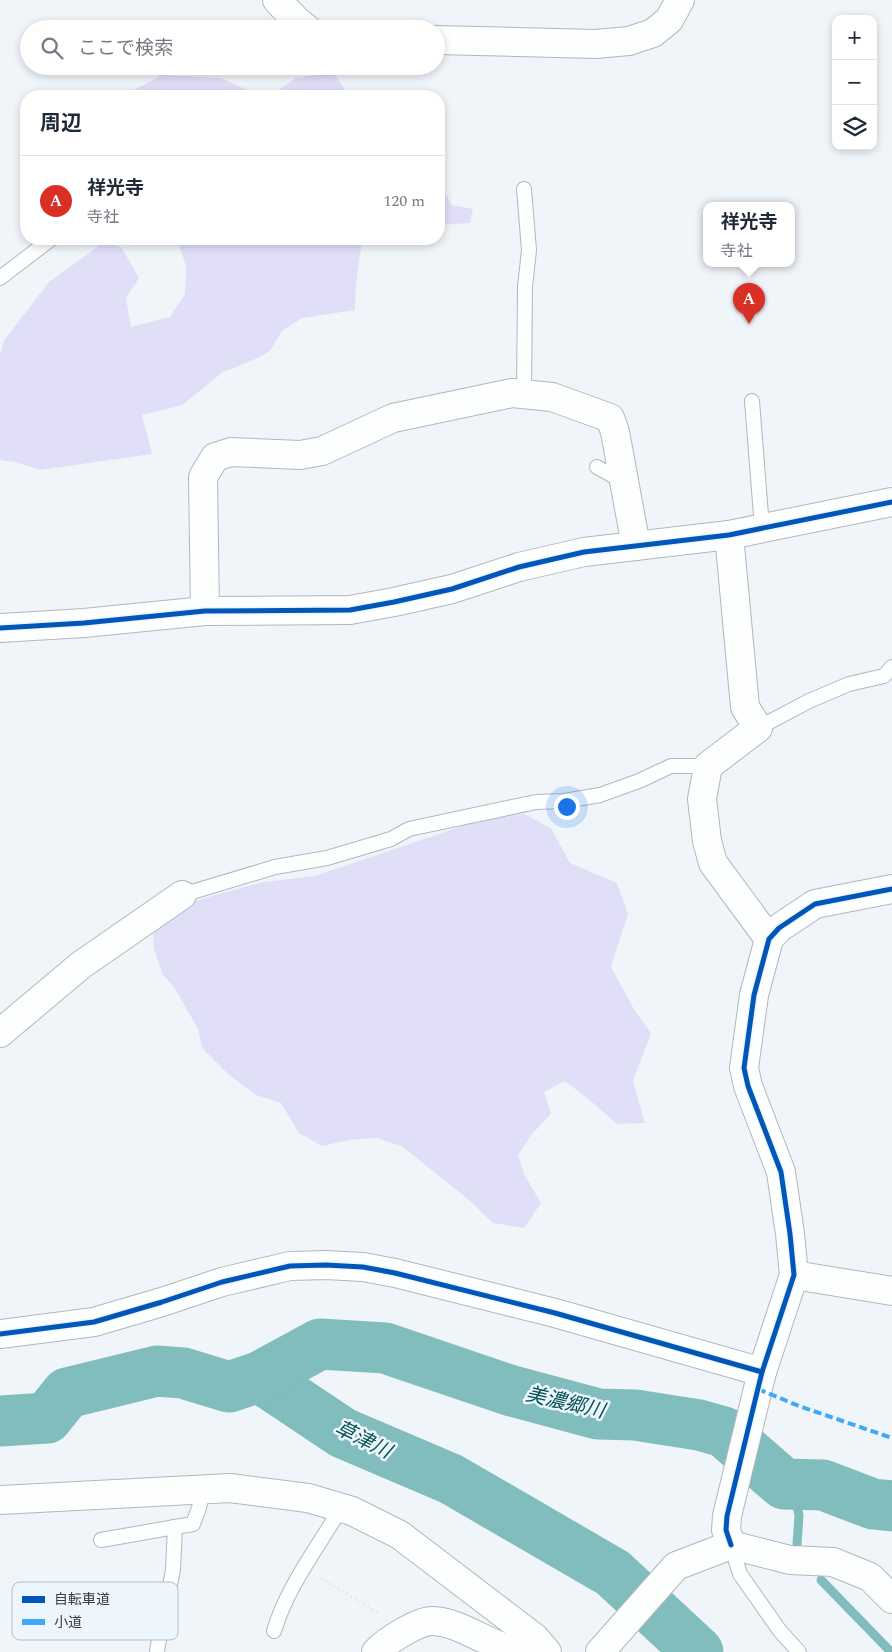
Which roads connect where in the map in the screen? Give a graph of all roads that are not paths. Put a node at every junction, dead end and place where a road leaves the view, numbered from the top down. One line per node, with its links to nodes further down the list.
1 (277, 0): 3 (street)
2 (680, 0): 4 (street)
3 (296, 20)
4 (445, 40)
5 (524, 189): 8 (lane)
6 (43, 245): 7 (lane)
7 (0, 278)
8 (524, 394): 11 (street); 16 (street)
9 (752, 401): 13 (lane)
10 (597, 467): 11 (lane)
11 (624, 482): 15 (street)
12 (892, 502): 13 (street)
13 (762, 528): 14 (street)
14 (729, 535): 15 (street); 19 (street)
15 (636, 546): 16 (street)
16 (205, 611): 17 (street)
17 (0, 628)
18 (892, 667): 19 (lane)
19 (758, 728): 20 (street)
20 (708, 766): 22 (lane); 23 (street)
21 (892, 889): 23 (street)
22 (182, 895): 24 (street)
23 (769, 939): 25 (street)
24 (0, 1033)
25 (794, 1275): 26 (street); 28 (street)
26 (892, 1290)
27 (0, 1334): 28 (street)
28 (762, 1372): 34 (street)
29 (203, 1490): 30 (street); 31 (street); 32 (lane)
30 (0, 1500)
31 (341, 1508): 37 (lane); 43 (street)
32 (175, 1527): 33 (lane); 35 (lane)
33 (101, 1540)
34 (731, 1545): 36 (street); 41 (street); 44 (lane)
35 (171, 1582)
36 (892, 1599)
37 (274, 1631)
38 (159, 1640): 40 (lane)
39 (386, 1644): 42 (street)
40 (157, 1650)
41 (602, 1651)
42 (524, 1652)
43 (547, 1652)
44 (798, 1652)

